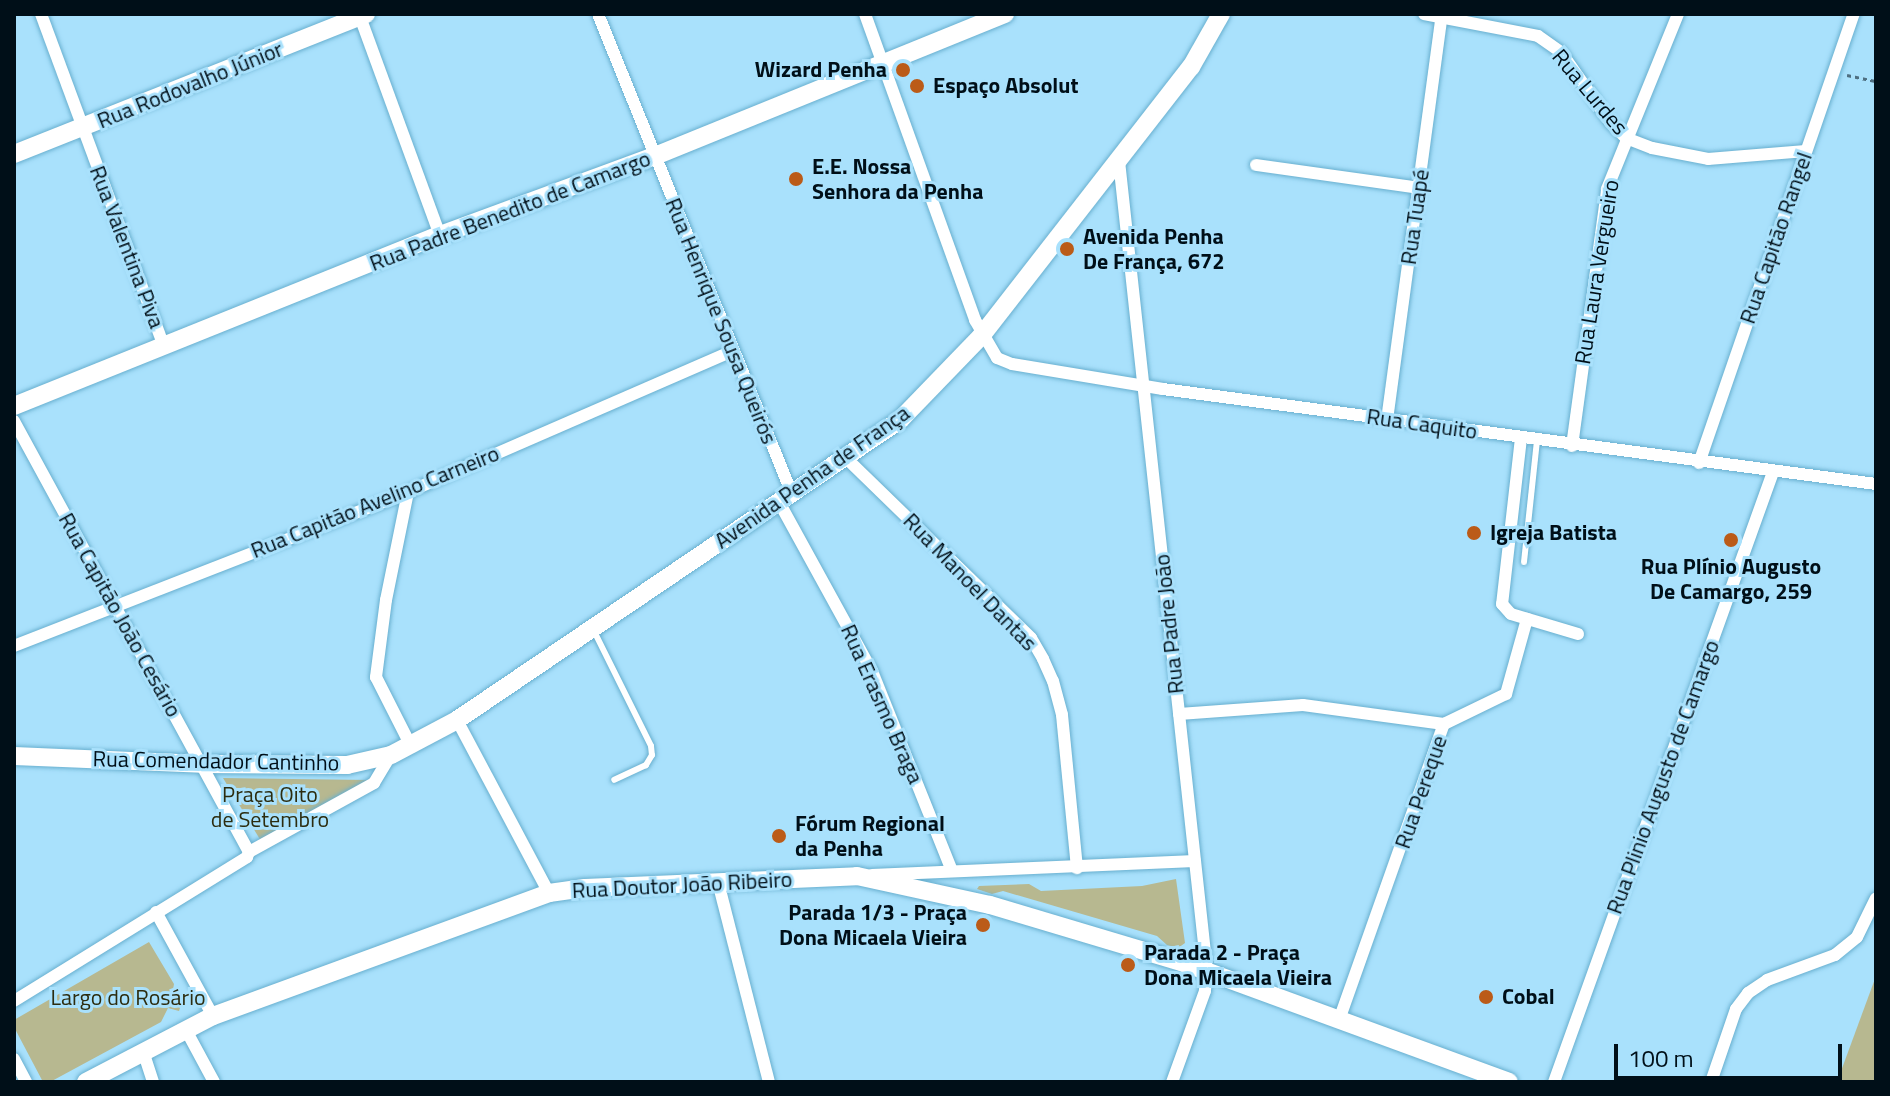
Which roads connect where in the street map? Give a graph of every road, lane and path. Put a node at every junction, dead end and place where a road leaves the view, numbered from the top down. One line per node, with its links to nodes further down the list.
1 (41, 14): 14 (street, Rua Valentina Piva)
2 (598, 14): 18 (street, Rua Henrique Sousa Queirós)
3 (865, 14): 11 (street)
4 (1005, 14): 11 (main road, Rua Padre Benedito de Camargo)
5 (1221, 14): 19 (main road, Avenida Penha de França)
6 (1424, 14): 10 (street, Rua Lurdes)
7 (1678, 14): 15 (street, Rua Laura Vergueiro)
8 (1854, 14): 12 (street, Rua Capitão Rangel)
9 (362, 15): 14 (main road, Rua Rodovalho Júnior); 22 (street)
10 (1442, 15): 15 (street, Rua Lurdes); 21 (street, Rua Tuapé)
11 (884, 61): 18 (main road, Rua Padre Benedito de Camargo); 23 (street)
12 (1835, 73): 13 (path); 16 (street, Rua Capitão Rangel)
13 (1876, 81)
14 (82, 128): 17 (main road, Rua Rodovalho Júnior); 24 (street, Rua Valentina Piva)
15 (1626, 138): 16 (street, Rua Lurdes); 32 (street, Rua Laura Vergueiro)
16 (1806, 151): 34 (street, Rua Capitão Rangel)
17 (14, 154)
18 (655, 156): 22 (main road, Rua Padre Benedito de Camargo); 25 (street, Rua Henrique Sousa Queirós)
19 (1119, 161): 23 (main road, Avenida Penha de França); 26 (street, Rua Padre João)
20 (1256, 165): 21 (street)
21 (1419, 188): 28 (street, Rua Tuapé)
22 (440, 235): 24 (main road, Rua Padre Benedito de Camargo)
23 (982, 335): 26 (street, Rua Caquito); 33 (main road, Avenida Penha de França)
24 (164, 346): 27 (main road, Rua Padre Benedito de Camargo)
25 (733, 351): 37 (street, Rua Capitão Avelino Carneiro); 38 (street, Rua Henrique Sousa Queirós)
26 (1142, 386): 28 (street, Rua Caquito); 45 (street, Rua Padre João)
27 (14, 406)
28 (1387, 420): 30 (street, Rua Caquito)
29 (14, 421): 40 (street, Rua Capitão João Cesário)
30 (1521, 438): 31 (street, Rua Caquito); 41 (street)
31 (1537, 440): 32 (street, Rua Caquito); 39 (lane)
32 (1572, 446): 34 (street, Rua Caquito)
33 (846, 458): 38 (main road, Avenida Penha de França); 55 (street, Rua Manoel Dantas)
34 (1699, 463): 35 (street, Rua Caquito)
35 (1773, 472): 36 (street, Rua Caquito); 76 (street, Rua Plinio Augusto de Camargo)
36 (1876, 484)
37 (408, 492): 40 (street, Rua Capitão Avelino Carneiro); 48 (street)
38 (785, 498): 42 (main road, Avenida Penha de França); 56 (street, Rua Erasmo Braga)
39 (1524, 562)
40 (114, 605): 44 (street, Rua Capitão Avelino Carneiro); 51 (street, Rua Capitão João Cesário)
41 (1527, 619): 43 (street); 47 (street)
42 (592, 627): 46 (main road, Avenida Penha de França); 52 (lane)
43 (1578, 634)
44 (14, 646)
45 (1179, 714): 47 (street, Rua Pereque); 54 (street, Rua Padre João)
46 (457, 720): 48 (main road, Rua Comendador Cantinho); 59 (street)
47 (1444, 724): 65 (street, Rua Pereque)
48 (411, 746): 49 (main road, Rua Comendador Cantinho)
49 (391, 755): 51 (main road, Rua Comendador Cantinho); 53 (street)
50 (14, 756): 51 (main road, Rua Comendador Cantinho)
51 (202, 764): 53 (street, Rua Capitão João Cesário)
52 (614, 780)
53 (249, 852): 61 (street)
54 (1195, 861): 55 (street); 62 (street, Rua Padre João)
55 (1077, 868): 56 (street)
56 (951, 869): 57 (street)
57 (857, 876): 58 (main road, Rua Doutor João Ribeiro); 62 (main road, Rua Doutor João Ribeiro)
58 (718, 882): 59 (main road, Rua Doutor João Ribeiro); 73 (street)
59 (549, 893): 64 (main road, Rua Doutor João Ribeiro)
60 (1876, 898): 77 (street)
61 (156, 912): 63 (street); 64 (street)
62 (1207, 971): 65 (main road, Rua Doutor João Ribeiro); 74 (street, Rua Padre João)
63 (14, 1001)
64 (213, 1016): 66 (main road, Rua Doutor João Ribeiro)
65 (1339, 1020): 75 (main road, Rua Doutor João Ribeiro)
66 (186, 1030): 67 (main road, Rua Doutor João Ribeiro); 72 (street)
67 (143, 1051): 70 (main road, Rua Doutor João Ribeiro); 71 (street)
68 (14, 1059): 69 (street)
69 (26, 1082)
70 (86, 1082)
71 (153, 1082)
72 (214, 1082)
73 (769, 1082)
74 (1172, 1082)
75 (1509, 1082)
76 (1554, 1082)
77 (1711, 1082)

